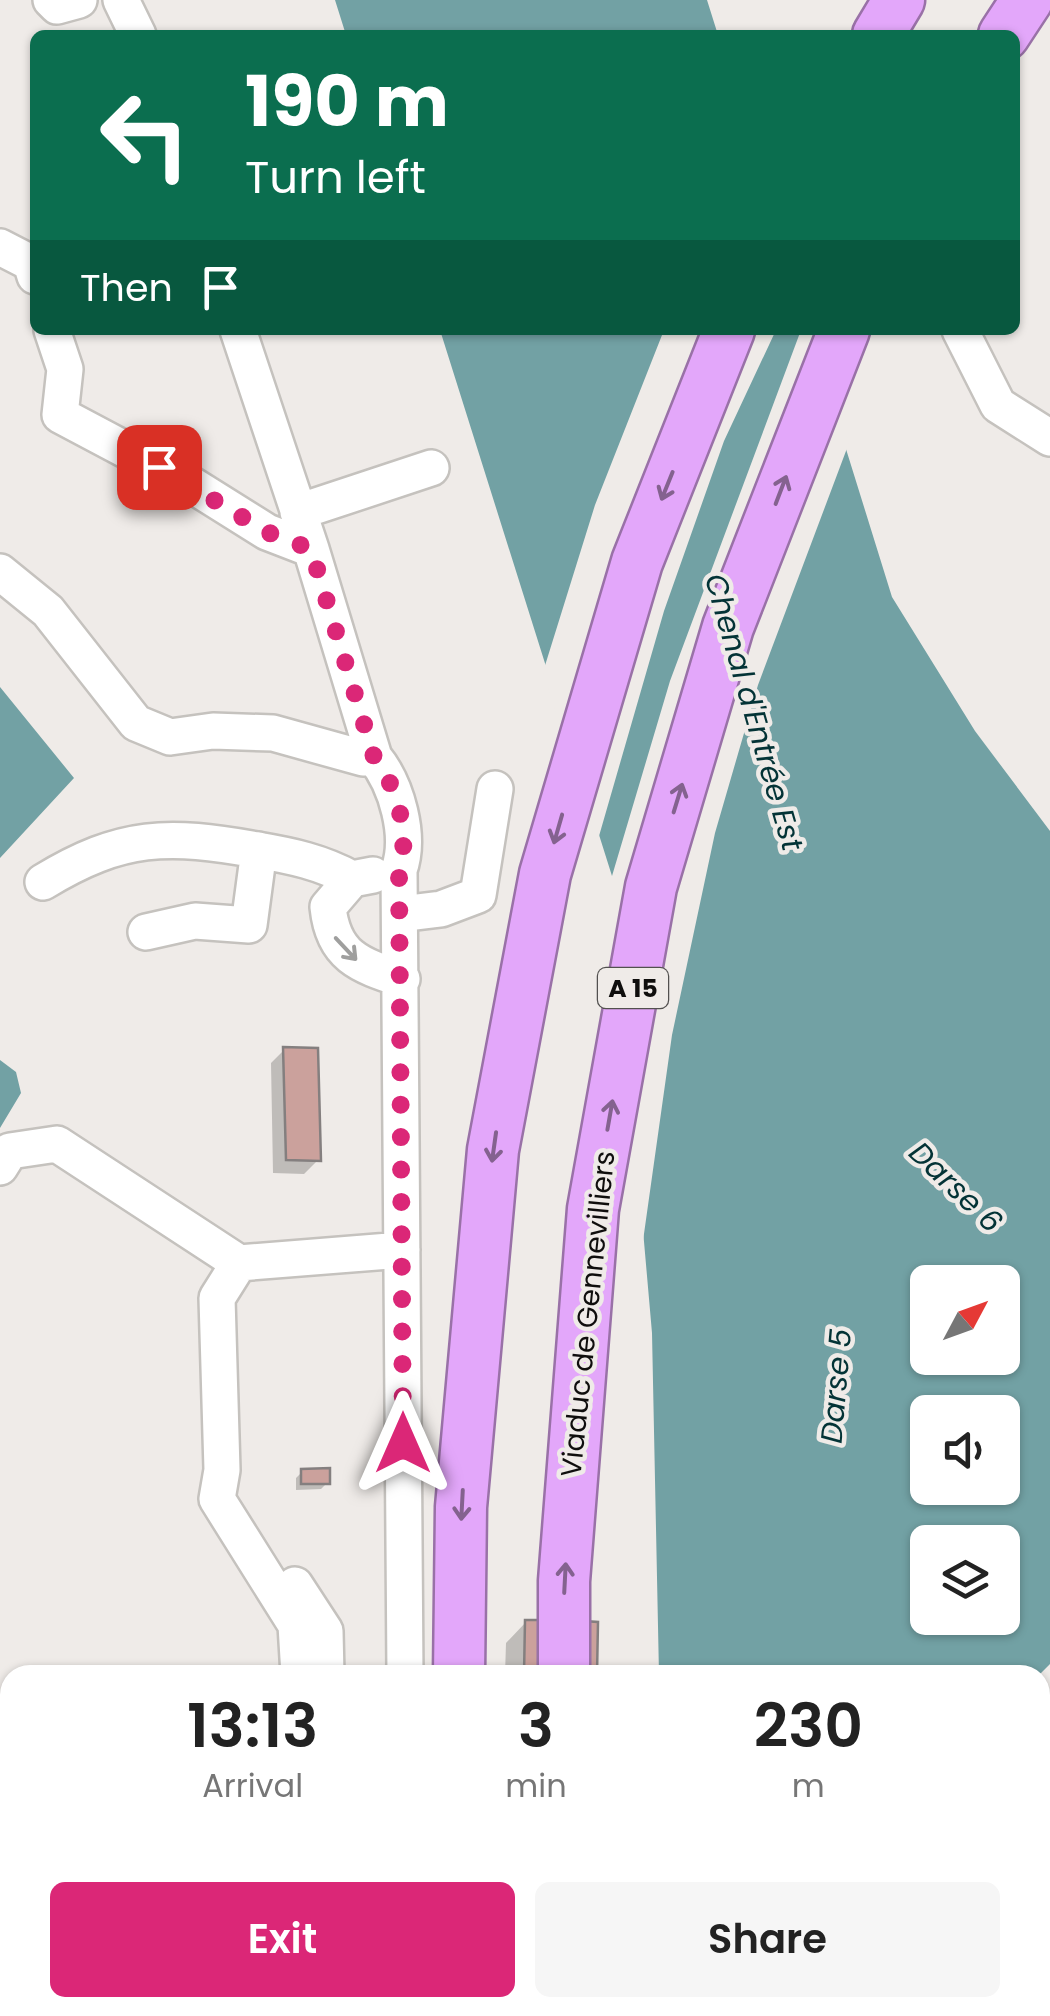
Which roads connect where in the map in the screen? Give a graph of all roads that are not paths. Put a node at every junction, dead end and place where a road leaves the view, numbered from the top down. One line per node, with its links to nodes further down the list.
1 (51, 0): 2 (street)
2 (79, 0)
3 (121, 0): 6 (street)
4 (899, 0): 7 (highway)
5 (1027, 0): 8 (highway)
6 (136, 30)
7 (881, 30)
8 (1007, 30)
9 (0, 246): 10 (street)
10 (30, 261)
11 (54, 335): 19 (street)
12 (240, 335): 18 (street)
13 (727, 335): 37 (highway, one-way to 37)
14 (842, 335): 38 (highway, Viaduc de Gennevilliers / A 15, one-way to 14)
15 (963, 335): 16 (street)
16 (1050, 438)
17 (431, 468): 18 (street)
18 (298, 512): 19 (street)
19 (311, 549): 21 (street)
20 (0, 572): 21 (street)
21 (369, 758): 24 (street)
22 (495, 789): 27 (street)
23 (258, 850): 25 (street); 26 (street); 28 (street)
24 (399, 870): 25 (street); 27 (street)
25 (352, 879): 29 (street, one-way to 29)
26 (43, 882)
27 (400, 914): 29 (street)
28 (146, 932)
29 (402, 979): 31 (street)
30 (0, 1166): 32 (street)
31 (402, 1250): 32 (street); 36 (street)
32 (239, 1264): 33 (street)
33 (222, 1470): 34 (street); 35 (street)
34 (298, 1665)
35 (326, 1665)
36 (405, 1665)
37 (459, 1665)
38 (564, 1665)

